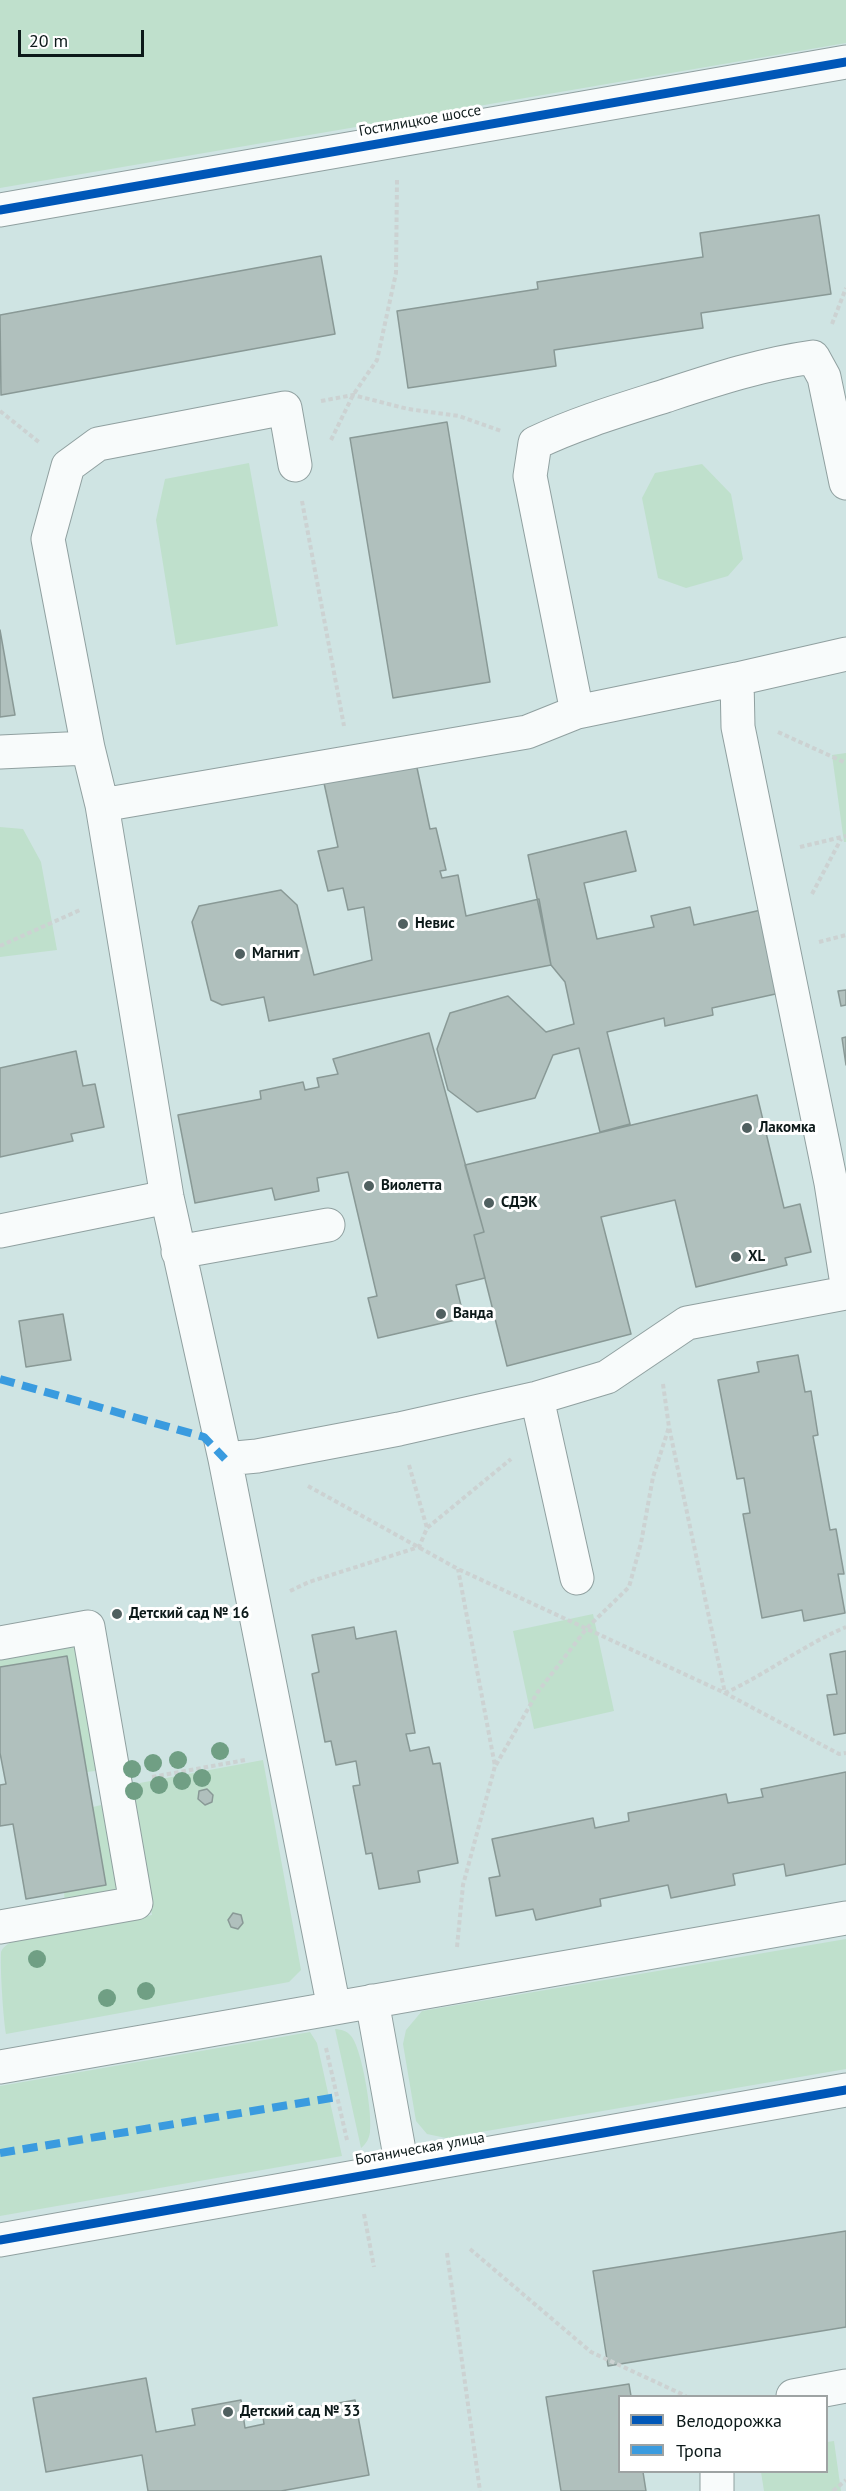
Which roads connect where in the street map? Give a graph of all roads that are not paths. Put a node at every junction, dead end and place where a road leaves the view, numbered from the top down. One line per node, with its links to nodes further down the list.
1 (846, 62): 2 (street, Гостилицкое шоссе)
2 (0, 210)
3 (295, 465): 8 (street)
4 (846, 483): 7 (street)
5 (846, 654): 6 (street)
6 (737, 679): 7 (street); 11 (street)
7 (577, 712): 10 (street)
8 (88, 748): 9 (street); 10 (street)
9 (0, 752)
10 (102, 806): 12 (street)
11 (838, 1182): 16 (street)
12 (167, 1197): 14 (street); 15 (street)
13 (328, 1226): 15 (street)
14 (0, 1231)
15 (177, 1252): 19 (street)
16 (846, 1278)
17 (846, 1293): 18 (street)
18 (537, 1398): 19 (street); 20 (street)
19 (225, 1459): 25 (street)
20 (577, 1578)
21 (0, 1643): 23 (street)
22 (846, 1917): 24 (street)
23 (0, 1927)
24 (372, 2001): 25 (street); 28 (street, Ботаническая улица)
25 (334, 2008): 26 (street)
26 (0, 2067)
27 (846, 2090): 28 (street, Ботаническая улица)
28 (402, 2167): 29 (street, Ботаническая улица)
29 (0, 2240)
30 (846, 2386): 31 (street)
31 (803, 2395)
32 (717, 2473): 33 (street)
33 (717, 2491)

